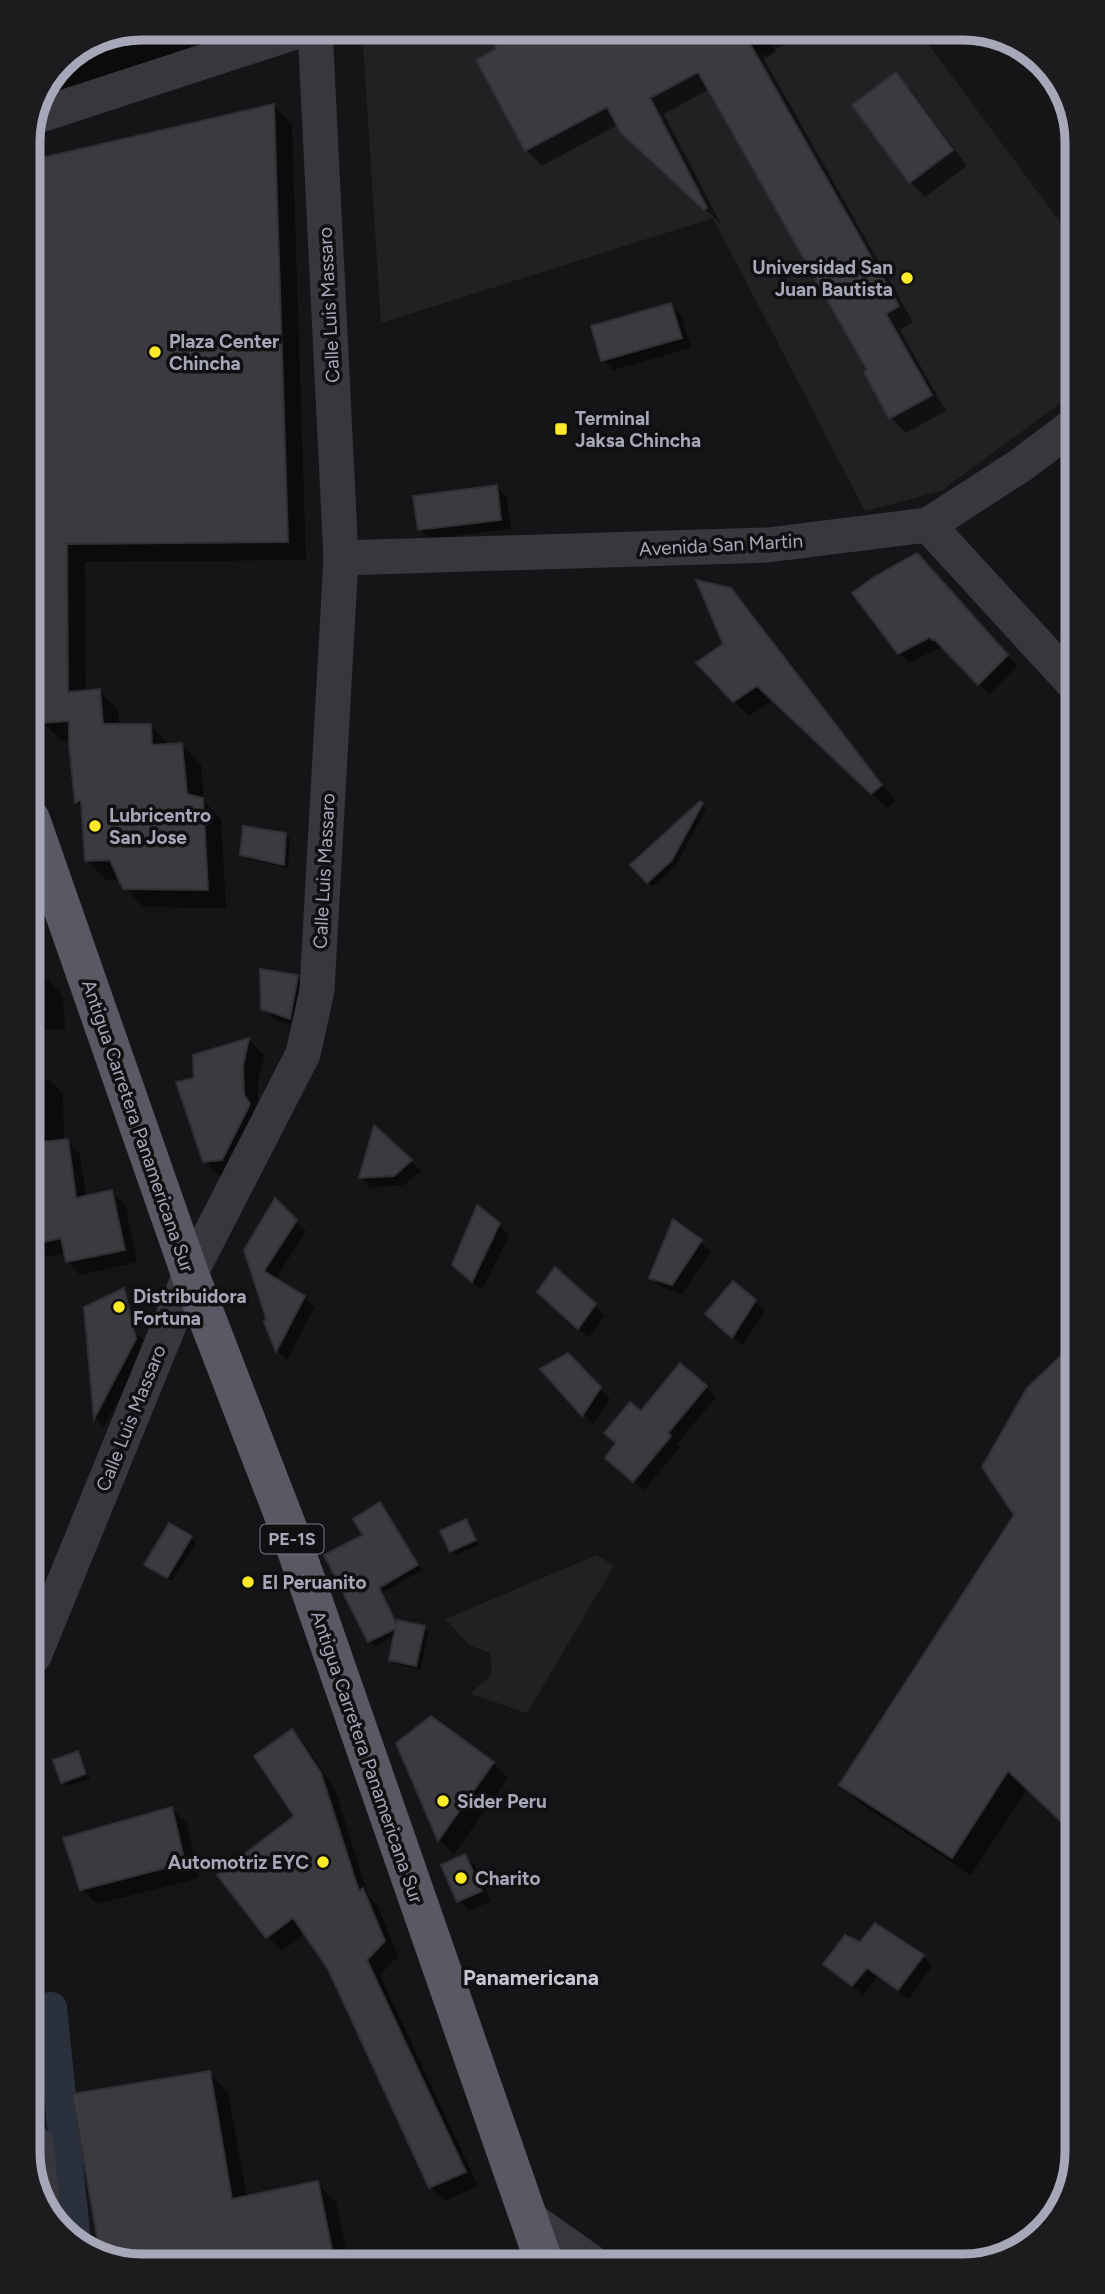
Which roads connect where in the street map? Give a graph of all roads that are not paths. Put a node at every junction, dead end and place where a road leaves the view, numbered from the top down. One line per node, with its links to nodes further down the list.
1 (270, 40): 3 (street)
2 (316, 40): 6 (street, Calle Luis Massaro)
3 (45, 113)
4 (1065, 432): 5 (street, Avenida San Martin)
5 (928, 525): 6 (street, Avenida San Martin); 7 (street)
6 (341, 558): 9 (street, Calle Luis Massaro)
7 (1065, 674)
8 (40, 845): 9 (highway, Antigua Carretera Panamericana Sur / PE-1S)
9 (190, 1274): 10 (street, Calle Luis Massaro); 11 (highway, Antigua Carretera Panamericana Sur / PE-1S)
10 (40, 1641)
11 (529, 2218): 12 (highway, Antigua Carretera Panamericana Sur / PE-1S); 13 (street)
12 (541, 2254)
13 (580, 2254)

